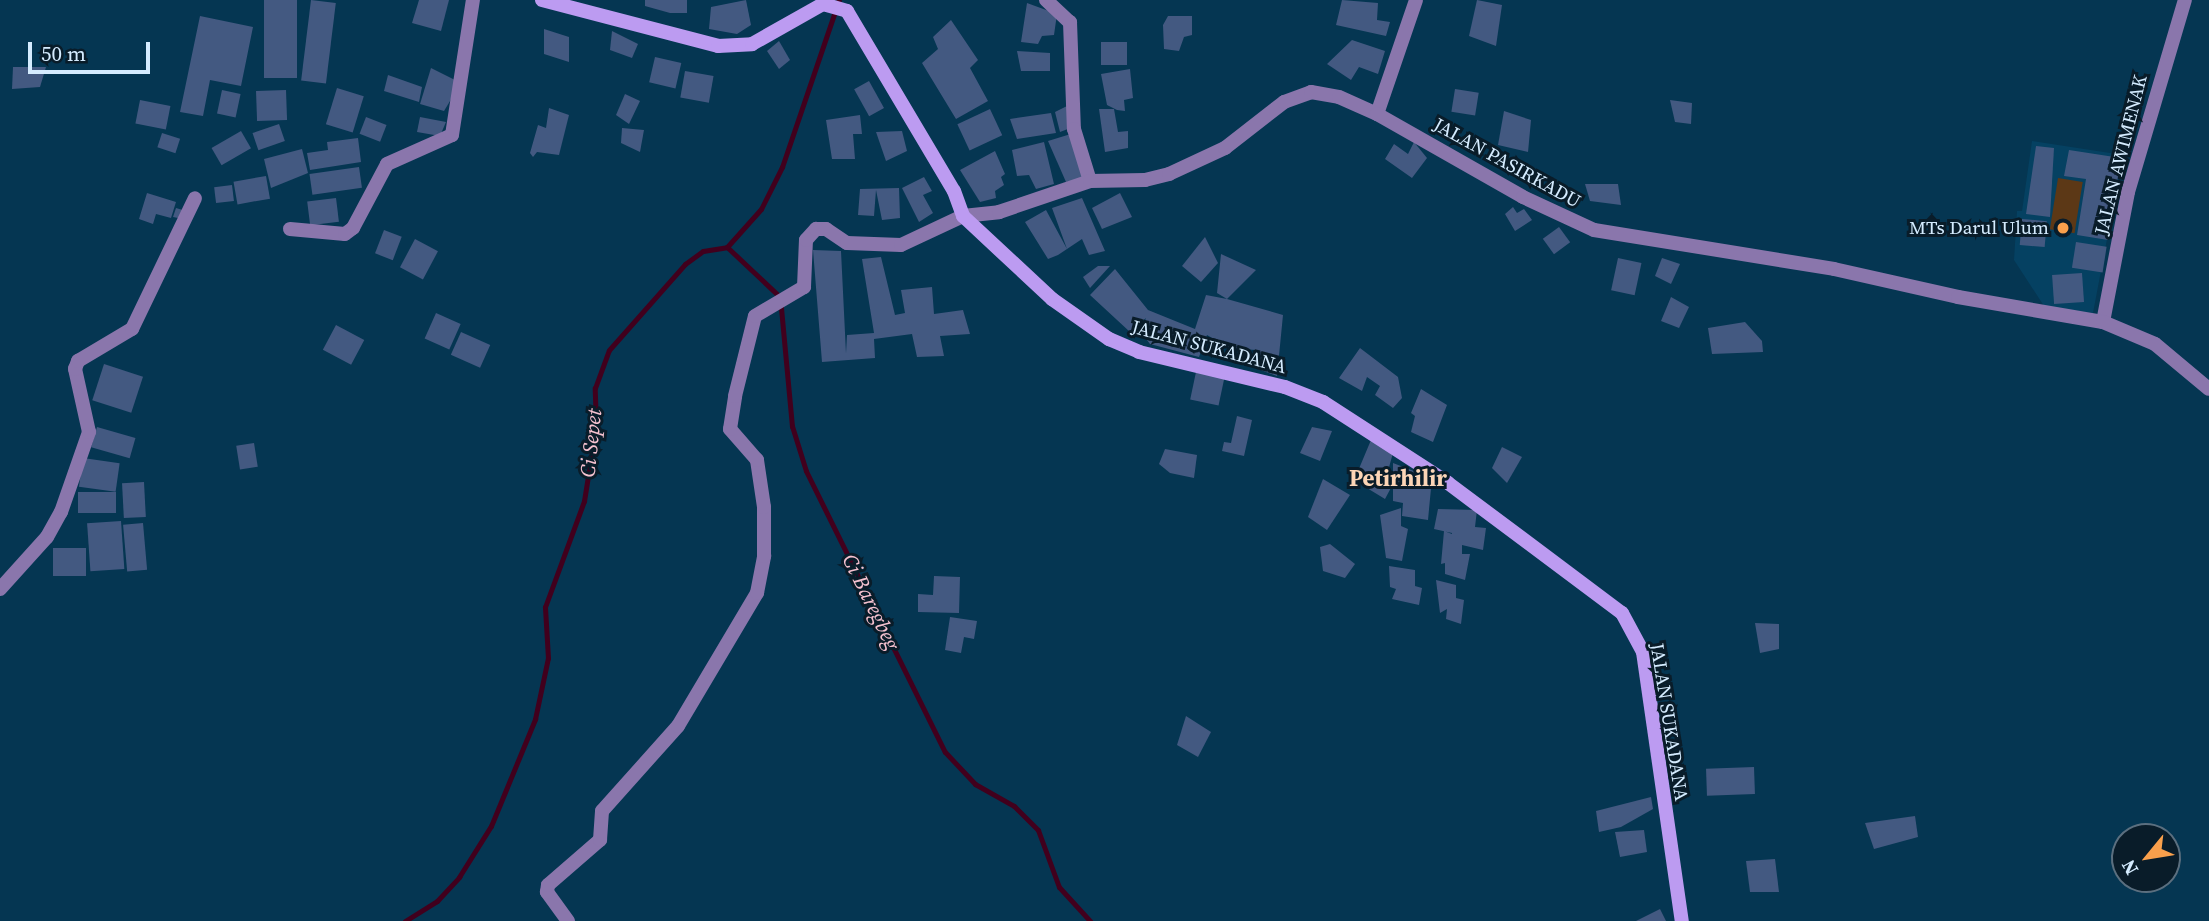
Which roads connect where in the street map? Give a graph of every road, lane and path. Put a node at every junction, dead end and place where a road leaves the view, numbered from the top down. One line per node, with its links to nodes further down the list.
1 (473, 0): 10 (street)
2 (542, 0): 9 (main road, JALAN SUKADANA)
3 (1046, 0): 7 (street)
4 (1416, 0): 6 (street)
5 (2185, 0): 11 (street, JALAN AWIMENAK)
6 (1377, 114): 7 (street, JALAN PASIRKADU); 11 (street, JALAN PASIRKADU)
7 (1090, 181): 9 (street, JALAN PASIRKADU)
8 (195, 198): 13 (street)
9 (963, 216): 14 (street, JALAN PASIRKADU); 15 (main road, JALAN SUKADANA)
10 (290, 229)
11 (2103, 322): 12 (street, JALAN PASIRKADU)
12 (2209, 389)
13 (0, 589)
14 (568, 921)
15 (1682, 921)

